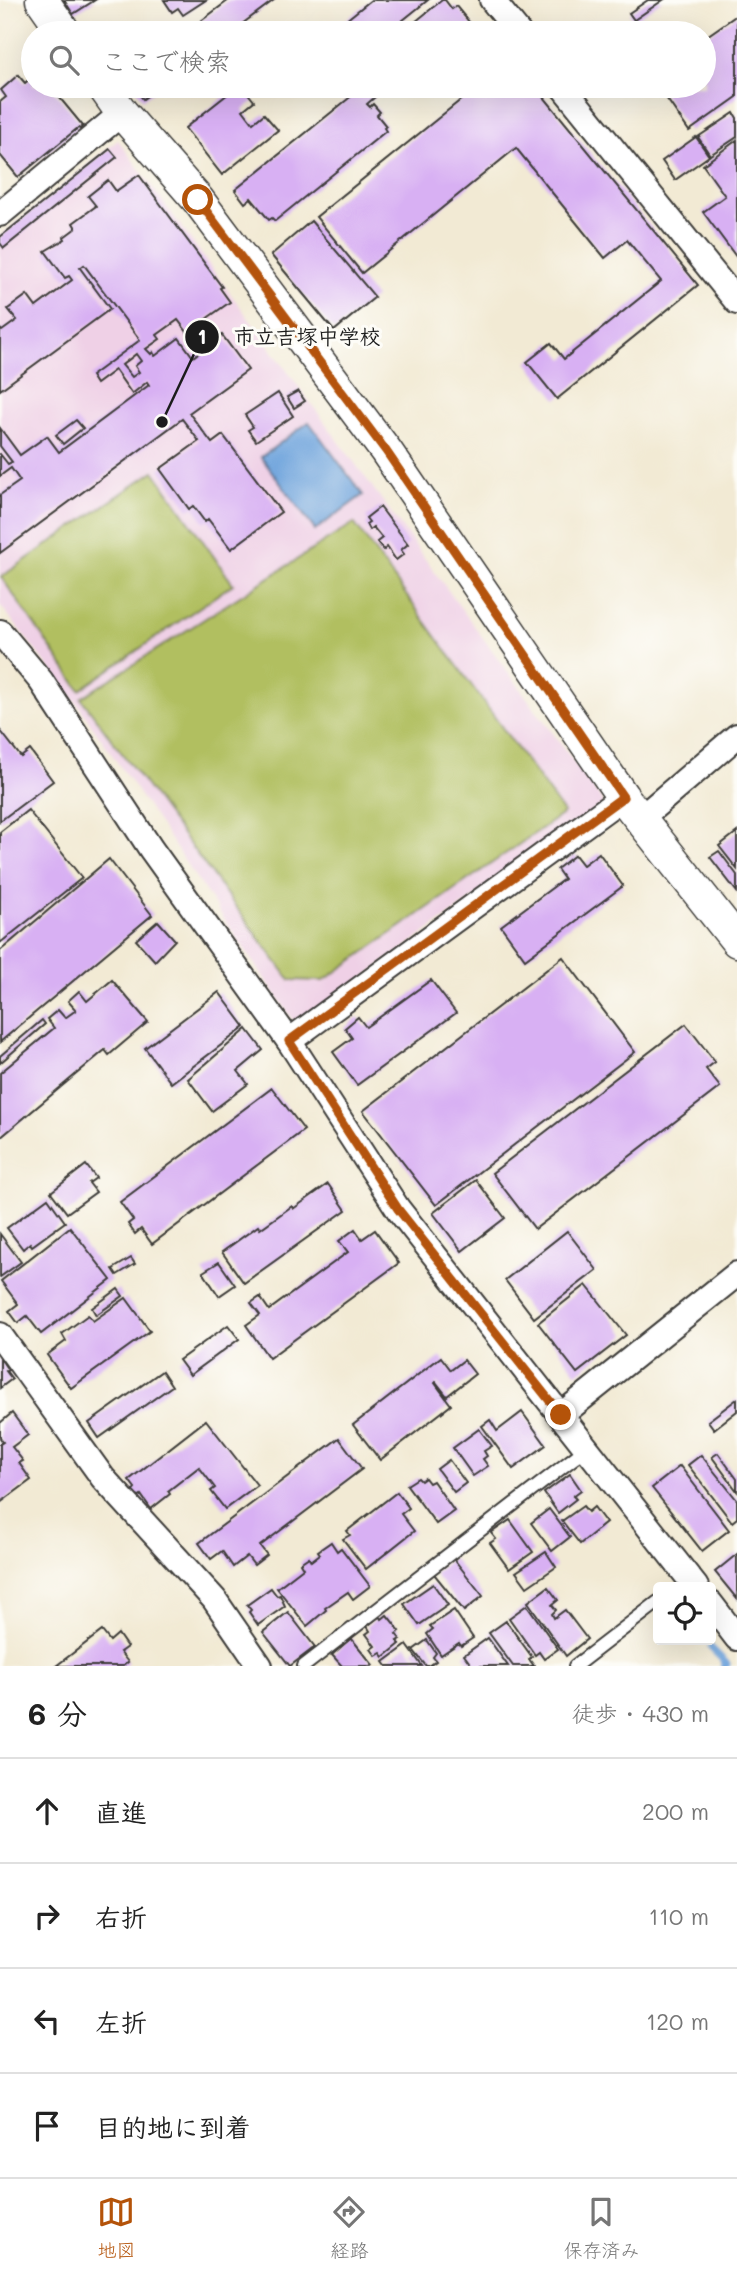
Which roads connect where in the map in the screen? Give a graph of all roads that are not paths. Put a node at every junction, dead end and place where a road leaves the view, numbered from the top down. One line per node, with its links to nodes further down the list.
1 (42, 0): 3 (street)
2 (492, 0): 4 (street)
3 (57, 21)
4 (509, 21)
5 (111, 98): 7 (street)
6 (572, 98): 9 (street)
7 (122, 113): 8 (street); 12 (street)
8 (0, 214)
9 (737, 302)
10 (0, 632): 14 (street)
11 (737, 736): 12 (street)
12 (632, 807): 13 (street); 14 (street)
13 (737, 940)
14 (289, 1041): 17 (street)
15 (737, 1274): 17 (street)
16 (0, 1335): 23 (street)
17 (561, 1415): 18 (street)
18 (587, 1448): 19 (street); 24 (lane)
19 (686, 1582)
20 (653, 1606): 25 (lane)
21 (716, 1611): 22 (street)
22 (737, 1638)
23 (260, 1666)
24 (304, 1666)
25 (575, 1666)

